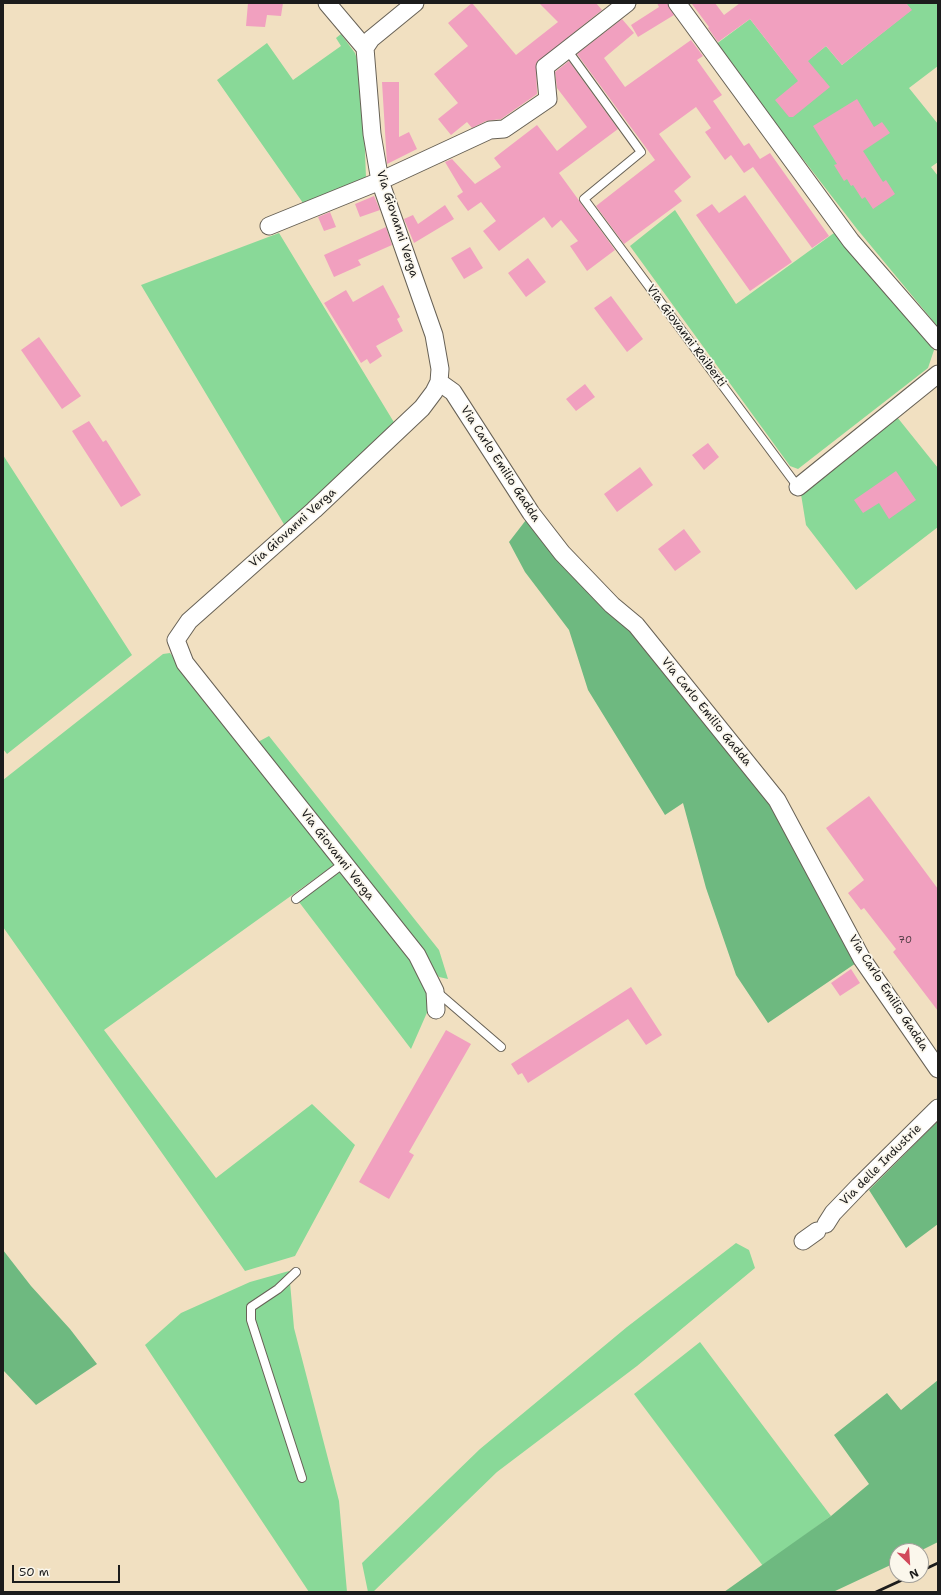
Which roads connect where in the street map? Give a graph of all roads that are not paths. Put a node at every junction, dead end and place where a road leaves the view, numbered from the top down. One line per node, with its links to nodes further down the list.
1 (327, 3): 5 (street)
2 (415, 3): 5 (street)
3 (627, 3): 6 (street)
4 (677, 3): 9 (street)
5 (365, 48): 7 (street, Via Giovanni Verga)
6 (568, 51): 7 (street); 12 (lane, Via Giovanni Raiberti)
7 (380, 181): 8 (street); 11 (street, Via Giovanni Verga)
8 (269, 226)
9 (938, 341)
10 (938, 374): 12 (street, Via Giovanni Raiberti)
11 (439, 382): 13 (street, Via Giovanni Verga); 18 (street, Via Carlo Emilio Gadda)
12 (798, 487)
13 (344, 863): 14 (lane); 15 (street, Via Giovanni Verga)
14 (296, 899)
15 (435, 991): 16 (street, Via Giovanni Verga); 17 (lane)
16 (436, 1010)
17 (501, 1047)
18 (938, 1069)
19 (938, 1108): 20 (street, Via delle Industrie)
20 (818, 1227)
21 (296, 1272): 22 (lane)
22 (302, 1478)

